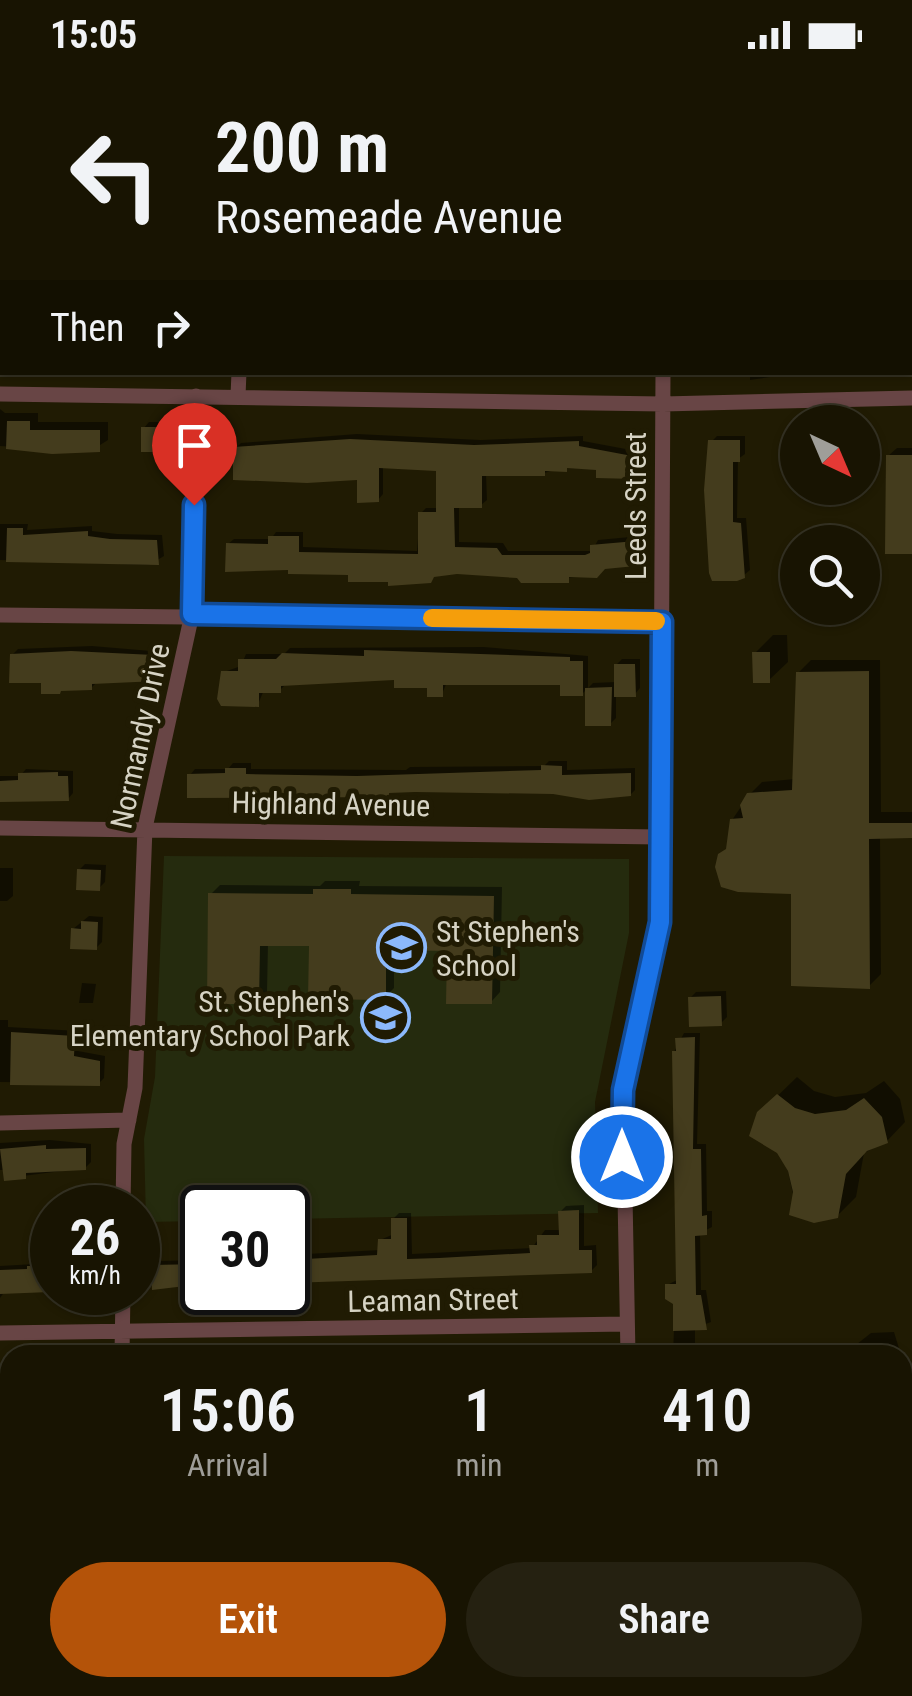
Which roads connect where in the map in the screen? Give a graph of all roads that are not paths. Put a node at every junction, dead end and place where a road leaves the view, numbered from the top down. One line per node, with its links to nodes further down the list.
1 (239, 375): 5 (street)
2 (663, 375): 7 (street, Leeds Street)
3 (0, 394): 4 (street)
4 (196, 396): 5 (street); 8 (street, Normandy Drive)
5 (238, 396): 7 (street)
6 (912, 398): 7 (street)
7 (662, 404): 10 (street, Leeds Street)
8 (192, 614): 9 (street); 10 (street); 12 (street, Normandy Drive)
9 (0, 615)
10 (662, 622): 13 (street, Leeds Street)
11 (0, 828): 12 (street, Highland Avenue)
12 (145, 828): 13 (street, Highland Avenue); 14 (street, Normandy Drive)
13 (661, 837): 18 (street, Leeds Street)
14 (129, 1120): 15 (street); 16 (street, Normandy Drive)
15 (0, 1123)
16 (125, 1185)
17 (122, 1315): 20 (street)
18 (627, 1324): 20 (street, Leaman Street); 22 (street, Leeds Street)
19 (0, 1333): 20 (street, Leaman Street)
20 (122, 1333): 21 (street)
21 (122, 1345)
22 (628, 1345)

